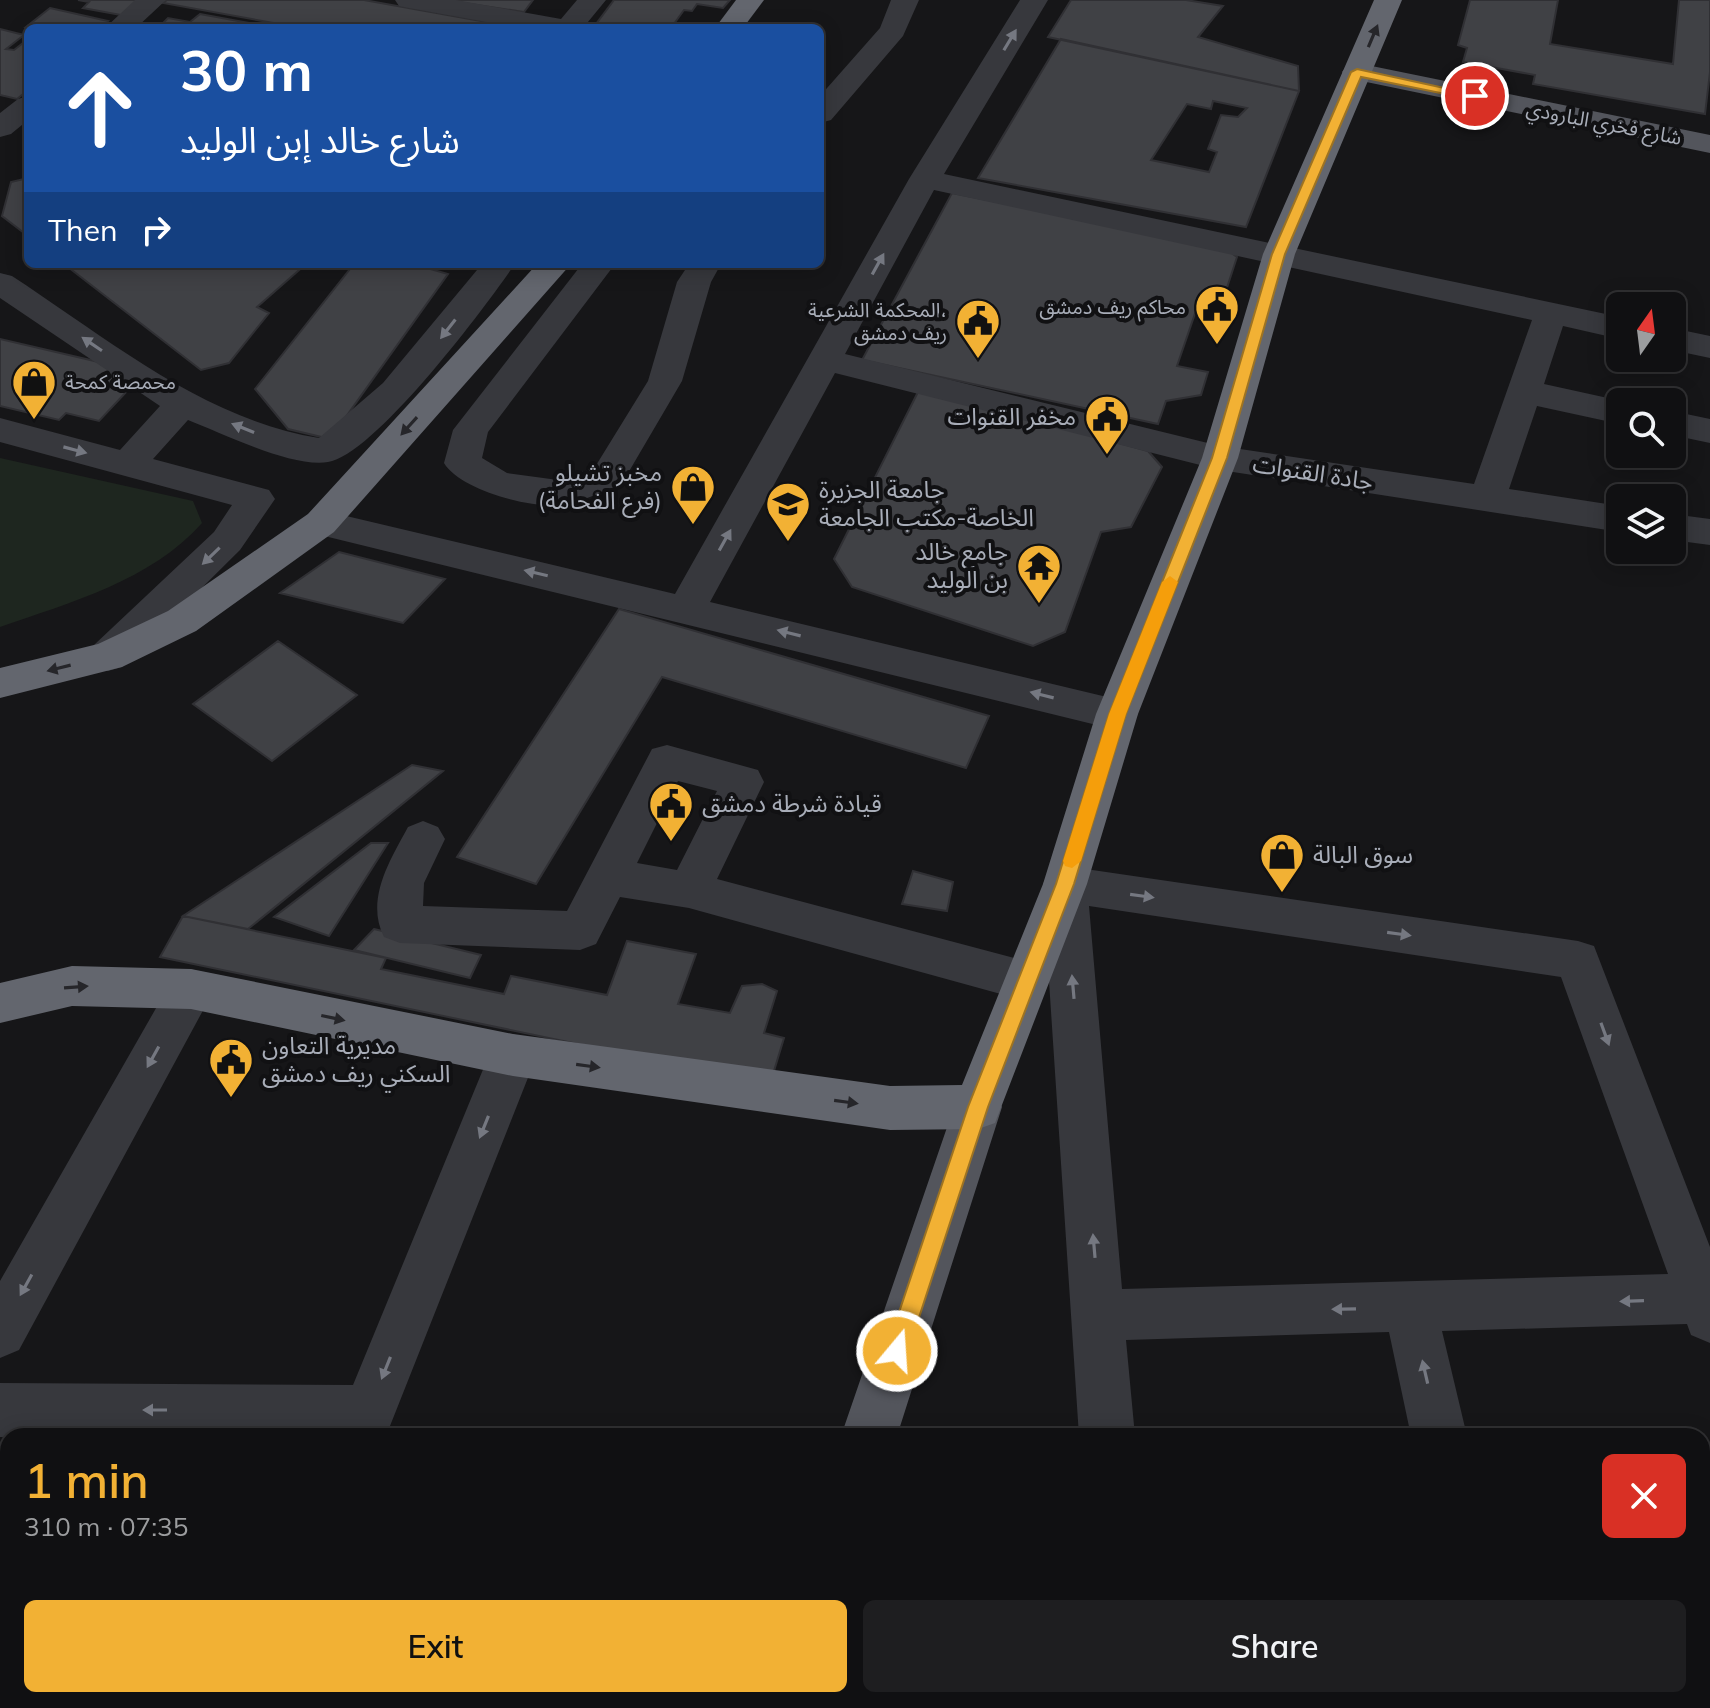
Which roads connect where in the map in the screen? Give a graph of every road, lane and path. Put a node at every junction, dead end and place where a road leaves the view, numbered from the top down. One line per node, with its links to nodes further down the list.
1 (152, 0): 8 (street)
2 (409, 0): 9 (street)
3 (592, 0): 10 (street)
4 (750, 0): 11 (highway)
5 (905, 0): 14 (street)
6 (1034, 0): 19 (street, one-way to 6)
7 (1388, 0): 12 (highway, one-way to 7)
8 (124, 24)
9 (544, 24)
10 (571, 24)
11 (732, 24)
12 (1357, 72): 17 (main road, شارع فخري البارودي); 20 (highway)
13 (24, 108): 15 (street)
14 (824, 109)
15 (0, 128)
16 (0, 141): 18 (street)
17 (1710, 144)
18 (24, 147)
19 (925, 179): 20 (street); 31 (street, one-way to 19)
20 (1279, 254): 27 (street); 38 (highway)
21 (487, 268): 33 (street, one-way to 33)
22 (508, 268): 25 (street)
23 (596, 268): 24 (street)
24 (703, 268)
25 (549, 272): 42 (highway, one-way to 42)
26 (0, 283): 33 (street, one-way to 26)
27 (1551, 313): 28 (street); 32 (street)
28 (1606, 325)
29 (1686, 342): 30 (street)
30 (1710, 347)
31 (825, 360): 38 (street, جادة القنوات); 45 (street, one-way to 31)
32 (1526, 392): 34 (street); 40 (street)
33 (182, 404): 39 (street)
34 (1606, 409)
35 (1686, 426): 37 (street)
36 (0, 430): 39 (street, one-way to 39)
37 (1710, 431)
38 (1220, 458): 40 (street, جادة القنوات); 48 (highway)
39 (128, 464): 46 (street, one-way to 46)
40 (1487, 501): 41 (street, جادة القنوات)
41 (1606, 517)
42 (321, 523): 45 (street, one-way to 42); 46 (highway)
43 (1686, 529): 44 (street)
44 (1710, 532)
45 (687, 608): 48 (street, one-way to 45)
46 (108, 656): 47 (highway, one-way to 47)
47 (0, 683)
48 (1117, 714): 51 (highway)
49 (423, 839): 50 (street)
50 (607, 877): 52 (street); 52 (street)
51 (1065, 884): 53 (highway); 58 (street, one-way to 58); 60 (street, one-way to 51)
52 (689, 890): 53 (street)
53 (1026, 981): 57 (highway)
54 (191, 989): 55 (highway, one-way to 54); 56 (highway, one-way to 56); 61 (street, one-way to 61)
55 (0, 1003)
56 (513, 1055): 57 (highway, one-way to 57); 62 (street, one-way to 62)
57 (978, 1107): 63 (main road)
58 (1708, 1304): 59 (street, one-way to 59)
59 (1410, 1308): 60 (street, one-way to 60); 65 (street, one-way to 59)
60 (1100, 1315): 64 (street)
61 (0, 1332)
62 (0, 1410)
63 (872, 1428)
64 (1107, 1428)
65 (1437, 1428)

